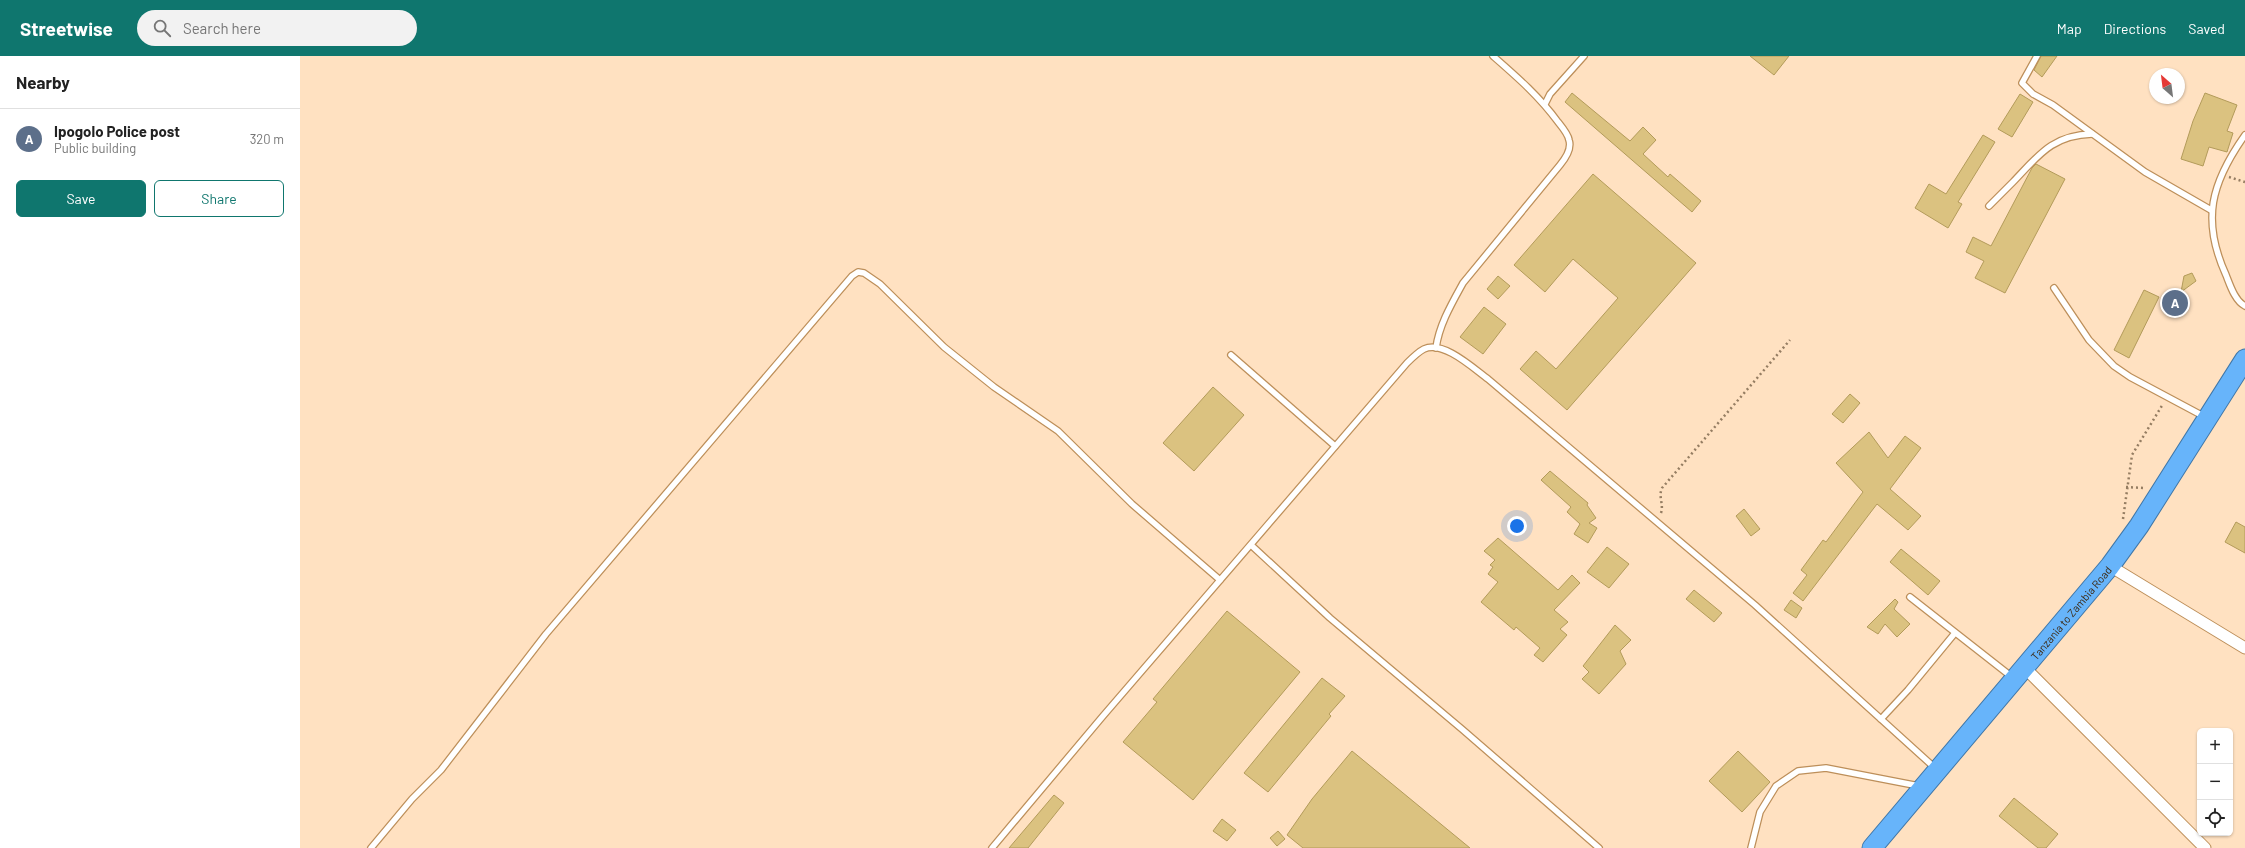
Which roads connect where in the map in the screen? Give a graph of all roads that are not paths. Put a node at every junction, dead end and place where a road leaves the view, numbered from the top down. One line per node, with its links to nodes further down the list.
1 (1493, 56): 4 (lane)
2 (1584, 56): 4 (lane)
3 (2037, 56): 5 (lane)
4 (1545, 104): 11 (lane)
5 (2092, 134): 7 (lane); 8 (lane)
6 (2245, 135): 8 (lane)
7 (1989, 206)
8 (2211, 210): 10 (lane)
9 (2054, 288): 14 (lane)
10 (2245, 306)
11 (1436, 348): 15 (lane); 23 (lane)
12 (1231, 355): 15 (lane)
13 (2245, 359): 14 (highway, Tanzania to Zambia Road)
14 (2207, 419): 17 (highway, Tanzania to Zambia Road)
15 (1335, 446): 16 (lane)
16 (1251, 545): 18 (lane); 28 (lane)
17 (2110, 566): 21 (street); 22 (highway, Tanzania to Zambia Road)
18 (1220, 580): 26 (lane); 27 (lane)
19 (1910, 597): 20 (lane)
20 (1955, 633): 22 (lane); 23 (lane)
21 (2245, 648)
22 (2020, 673): 24 (highway, Tanzania to Zambia Road); 31 (street)
23 (1881, 718): 24 (lane)
24 (1938, 771): 25 (highway, Tanzania to Zambia Road)
25 (1924, 787): 29 (lane); 30 (highway, Tanzania to Zambia Road)
26 (371, 848)
27 (992, 848)
28 (1598, 848)
29 (1751, 848)
30 (1872, 848)
31 (2205, 848)

